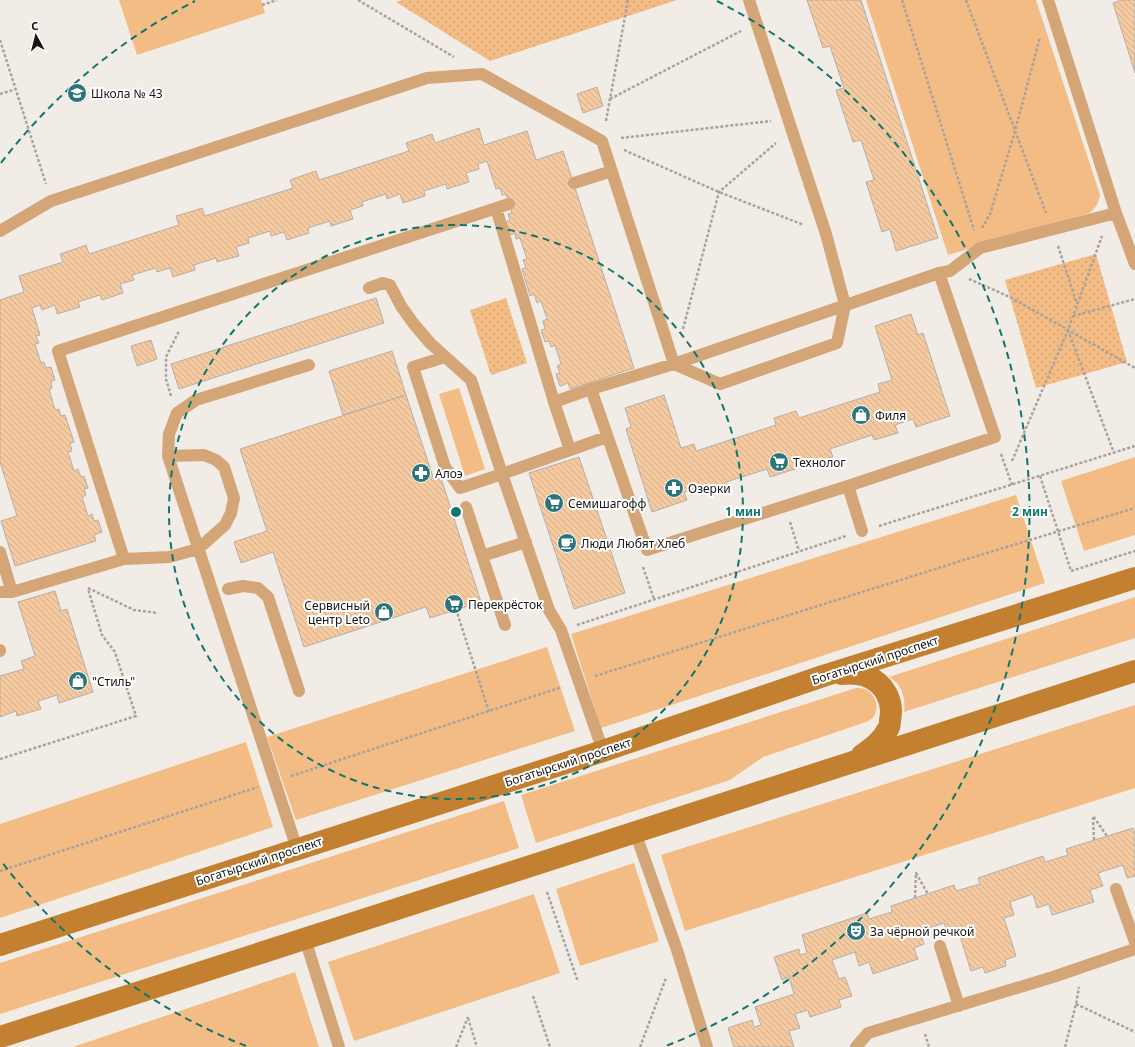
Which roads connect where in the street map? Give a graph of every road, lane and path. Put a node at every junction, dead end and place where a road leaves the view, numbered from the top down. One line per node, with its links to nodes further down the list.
1 (277, 0): 8 (path)
2 (358, 0): 13 (path)
3 (628, 0): 16 (path)
4 (749, 0): 10 (lane)
5 (902, 0): 30 (path)
6 (966, 0): 18 (path)
7 (1048, 0): 26 (lane)
8 (270, 1): 9 (path)
9 (262, 5)
10 (756, 23): 16 (path); 17 (lane)
11 (1042, 32): 18 (path)
12 (0, 40): 14 (path)
13 (482, 74): 19 (lane); 23 (lane)
14 (16, 89): 15 (path); 23 (path)
15 (0, 94)
16 (610, 99): 19 (path)
17 (790, 124): 19 (path); 22 (path); 29 (lane)
18 (1015, 131): 27 (path); 30 (path)
19 (602, 141): 20 (lane); 22 (path)
20 (612, 170): 21 (lane); 41 (lane)
21 (574, 183)
22 (718, 192): 29 (path); 41 (path)
23 (51, 202): 28 (lane)
24 (509, 204): 25 (lane)
25 (496, 208): 36 (lane); 45 (lane)
26 (1113, 214): 27 (lane); 31 (lane); 35 (path)
27 (1052, 229): 30 (lane); 35 (path)
28 (0, 231)
29 (826, 234): 37 (lane)
30 (978, 243): 32 (lane)
31 (1135, 264)
32 (944, 272): 37 (lane); 39 (path); 48 (lane)
33 (369, 288): 40 (lane)
34 (1135, 299): 38 (path)
35 (1078, 304): 38 (path)
36 (195, 306): 46 (path); 67 (lane)
37 (845, 306): 41 (lane); 41 (lane)
38 (1073, 316): 39 (path)
39 (1068, 330): 43 (path); 50 (path); 52 (path)
40 (445, 356): 53 (lane); 53 (lane)
41 (674, 364): 44 (lane)
42 (309, 365): 46 (lane)
43 (1135, 368)
44 (590, 389): 45 (lane); 47 (lane)
45 (554, 402): 49 (lane)
46 (177, 413): 51 (lane)
47 (607, 437): 49 (lane); 62 (lane)
48 (995, 437): 55 (path); 56 (lane)
49 (570, 450): 53 (lane)
50 (1114, 452)
51 (168, 456): 61 (lane); 61 (lane)
52 (1012, 460)
53 (502, 474): 60 (lane)
54 (1040, 476): 64 (path)
55 (1012, 485)
56 (848, 486): 57 (lane); 59 (lane)
57 (785, 506): 62 (lane); 63 (path)
58 (466, 507): 66 (lane)
59 (862, 531)
60 (526, 542): 66 (lane); 82 (lane)
61 (198, 549): 67 (lane); 88 (lane)
62 (648, 550): 74 (path)
63 (799, 551)
64 (1135, 551)
65 (0, 552): 73 (lane)
66 (482, 556): 77 (lane)
67 (124, 559): 68 (lane)
68 (82, 571): 70 (path); 73 (lane)
69 (1135, 578): 79 (main road, Богатырский проспект)
70 (88, 588): 76 (path); 83 (path)
71 (228, 590): 80 (lane)
72 (0, 592): 73 (lane)
73 (12, 592)
74 (654, 599)
75 (456, 610): 81 (path)
76 (158, 613)
77 (505, 625)
78 (1135, 671): 84 (main road)
79 (823, 676): 82 (main road, Богатырский проспект); 84 (main road)
80 (299, 691)
81 (489, 712)
82 (603, 751): 88 (main road, Богатырский проспект)
83 (0, 759)
84 (853, 761): 85 (main road)
85 (635, 832): 93 (main road); 98 (lane)
86 (1107, 836): 87 (path)
87 (1094, 840)
88 (297, 849): 95 (main road, Богатырский проспект)
89 (1116, 889): 94 (lane)
90 (547, 892): 100 (path)
91 (928, 894): 92 (path)
92 (915, 898)
93 (305, 939): 105 (main road); 106 (lane)
94 (1135, 942)
95 (0, 945)
96 (940, 946): 103 (lane)
97 (1135, 949): 99 (lane)
98 (677, 950): 110 (path); 111 (lane)
99 (1082, 967): 102 (path); 103 (lane)
100 (578, 982)
101 (533, 996): 109 (path)
102 (1076, 1004): 104 (path); 113 (path)
103 (959, 1006): 112 (lane)
104 (1135, 1032)
105 (0, 1037)
106 (339, 1047)
107 (456, 1047): 108 (path)
108 (477, 1047)
109 (550, 1047)
110 (640, 1047)
111 (707, 1047)
112 (856, 1047)
113 (1064, 1047)

